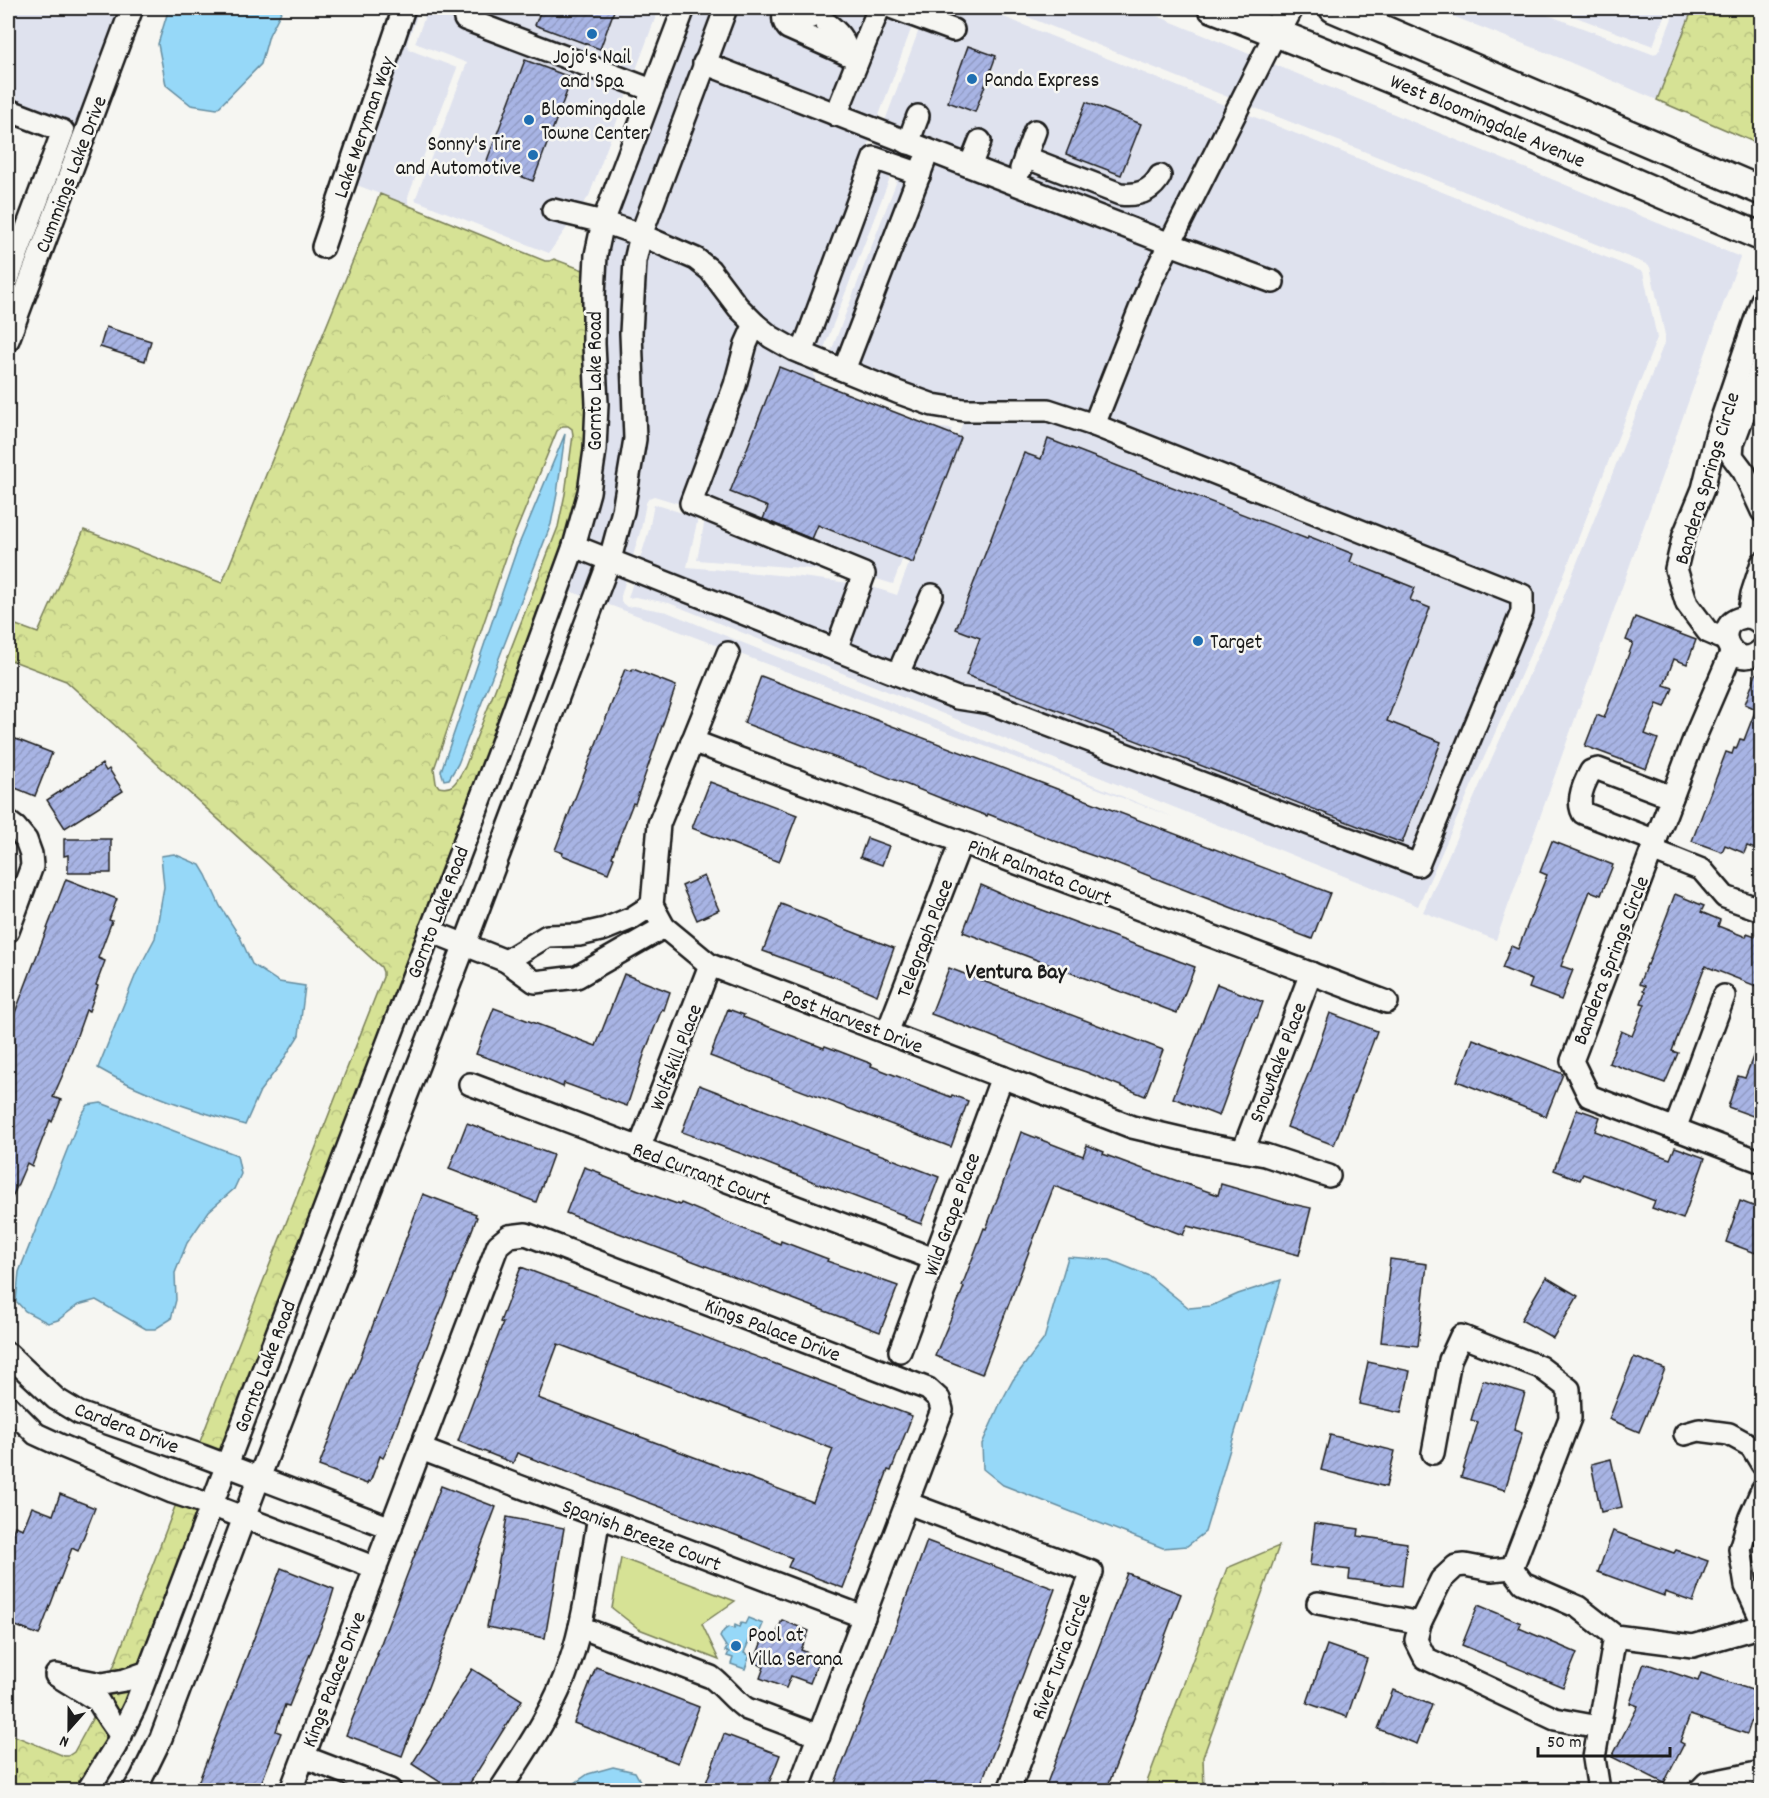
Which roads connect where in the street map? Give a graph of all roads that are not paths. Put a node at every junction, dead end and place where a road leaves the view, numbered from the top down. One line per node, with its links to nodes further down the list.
1 (132, 8): 41 (street, Cummings Lake Drive)
2 (404, 8): 36 (street, Lake Meryman Way)
3 (684, 8): 17 (street, Gornto Lake Road)
4 (726, 8): 16 (street, Gornto Lake Road)
5 (786, 8): 15 (street)
6 (879, 8): 15 (street)
7 (892, 8): 13 (street)
8 (1212, 8): 14 (main road, West Bloomingdale Avenue)
9 (1289, 8): 14 (main road)
10 (1333, 8): 30 (main road, West Bloomingdale Avenue)
11 (811, 16): 15 (street)
12 (465, 19): 17 (street)
13 (953, 30)
14 (1276, 32): 34 (main road, West Bloomingdale Avenue); 35 (street)
15 (853, 57): 19 (street)
16 (704, 63): 19 (street); 33 (street, Gornto Lake Road)
17 (652, 90): 32 (street, Gornto Lake Road)
18 (8, 110): 37 (street)
19 (836, 115): 23 (street)
20 (918, 116): 23 (street)
21 (1035, 131): 25 (street)
22 (980, 141): 26 (street)
23 (908, 143): 24 (street)
24 (929, 150): 26 (street); 27 (street)
25 (1025, 157): 28 (street); 29 (street)
26 (970, 166): 29 (street)
27 (920, 174): 42 (street); 44 (street)
28 (1160, 176)
29 (1015, 184): 35 (street)
30 (1761, 190)
31 (553, 210): 32 (street)
32 (603, 222): 33 (street); 47 (street, Gornto Lake Road)
33 (641, 235): 40 (street); 48 (street, Gornto Lake Road)
34 (1761, 237)
35 (1170, 244): 38 (street); 45 (street)
36 (323, 247)
37 (8, 279)
38 (1273, 282)
39 (1761, 300): 52 (street, Bandera Springs Circle)
40 (755, 324): 42 (street); 54 (street)
41 (8, 340)
42 (802, 353): 44 (street)
43 (1761, 365): 46 (street, Bandera Springs Circle)
44 (844, 370): 45 (street)
45 (1094, 425): 56 (street)
46 (1761, 511)
47 (574, 546): 48 (street); 66 (street, Gornto Lake Road)
48 (610, 560): 54 (street); 68 (street, Gornto Lake Road)
49 (1761, 563): 51 (street)
50 (932, 595): 56 (street)
51 (1755, 621): 52 (street)
52 (1729, 646): 53 (street); 58 (street, Bandera Springs Circle)
53 (1761, 649)
54 (836, 650): 56 (street)
55 (728, 654): 57 (street)
56 (898, 674)
57 (692, 741): 60 (street, Pink Palmata Court); 62 (street)
58 (1672, 797): 61 (street, Bandera Springs Circle); 61 (street)
59 (8, 822): 65 (street)
60 (961, 842): 72 (street, Pink Palmata Court); 75 (street, Telegraph Place)
61 (1654, 845): 63 (street); 78 (street, Bandera Springs Circle)
62 (652, 905): 64 (street, Post Harvest Drive); 67 (street)
63 (1761, 910)
64 (664, 927): 70 (street, Post Harvest Drive); 71 (street)
65 (8, 931)
66 (430, 931): 68 (street); 91 (street, Gornto Lake Road)
67 (579, 935): 69 (street); 71 (street)
68 (465, 944): 69 (street); 92 (street, Gornto Lake Road)
69 (506, 961): 71 (street)
70 (710, 965): 75 (street, Post Harvest Drive); 79 (street, Wolfskill Place)
71 (595, 966)
72 (1311, 974): 74 (street, Pink Palmata Court); 80 (street, Snowflake Place)
73 (1724, 996): 78 (street)
74 (1387, 1002)
75 (887, 1033): 76 (street, Post Harvest Drive)
76 (1002, 1077): 80 (street, Post Harvest Drive); 83 (street, Wild Grape Place)
77 (470, 1084): 79 (street, Red Currant Court)
78 (1675, 1129): 81 (street, Bandera Springs Circle)
79 (639, 1149): 83 (street, Red Currant Court)
80 (1243, 1151): 82 (street, Post Harvest Drive)
81 (1761, 1162)
82 (1329, 1176)
83 (934, 1259): 84 (street, Wild Grape Place)
84 (900, 1351)
85 (8, 1354): 91 (street, Cardera Drive)
86 (8, 1406): 95 (street, Cardera Drive)
87 (1685, 1434): 90 (street)
88 (421, 1449): 94 (street, Kings Palace Drive); 97 (street, Spanish Breeze Court); 98 (street, Kings Palace Drive)
89 (1433, 1453): 100 (street)
90 (1761, 1464)
91 (226, 1465): 92 (street); 95 (street, Gornto Lake Road)
92 (259, 1478): 96 (street, Gornto Lake Road); 98 (street)
93 (1761, 1490): 104 (street)
94 (907, 1503): 102 (street, Kings Palace Drive); 119 (street, River Turia Circle)
95 (211, 1504): 96 (street); 107 (street, Gornto Lake Road)
96 (244, 1517): 99 (street); 114 (street, Gornto Lake Road)
97 (599, 1518): 102 (street, Spanish Breeze Court); 105 (street)
98 (391, 1527): 99 (street, Kings Palace Drive)
99 (376, 1568): 111 (street, Kings Palace Drive)
100 (1512, 1568): 103 (street); 106 (street)
101 (1318, 1603): 103 (street)
102 (864, 1617): 110 (street, Kings Palace Drive)
103 (1420, 1623): 108 (street)
104 (1761, 1623): 106 (street)
105 (580, 1627): 110 (street); 117 (street)
106 (1615, 1636): 108 (street)
107 (148, 1672): 109 (street, Gornto Lake Road); 109 (street)
108 (1599, 1727): 120 (street)
109 (121, 1736): 113 (street, Gornto Lake Road)
110 (819, 1736): 118 (street, Kings Palace Drive)
111 (304, 1757): 115 (street, Kings Palace Drive); 116 (street)
112 (1761, 1773): 121 (street)
113 (88, 1791)
114 (134, 1791)
115 (291, 1791)
116 (390, 1791)
117 (500, 1791)
118 (798, 1791)
119 (1009, 1791)
120 (1599, 1791)
121 (1700, 1791)

